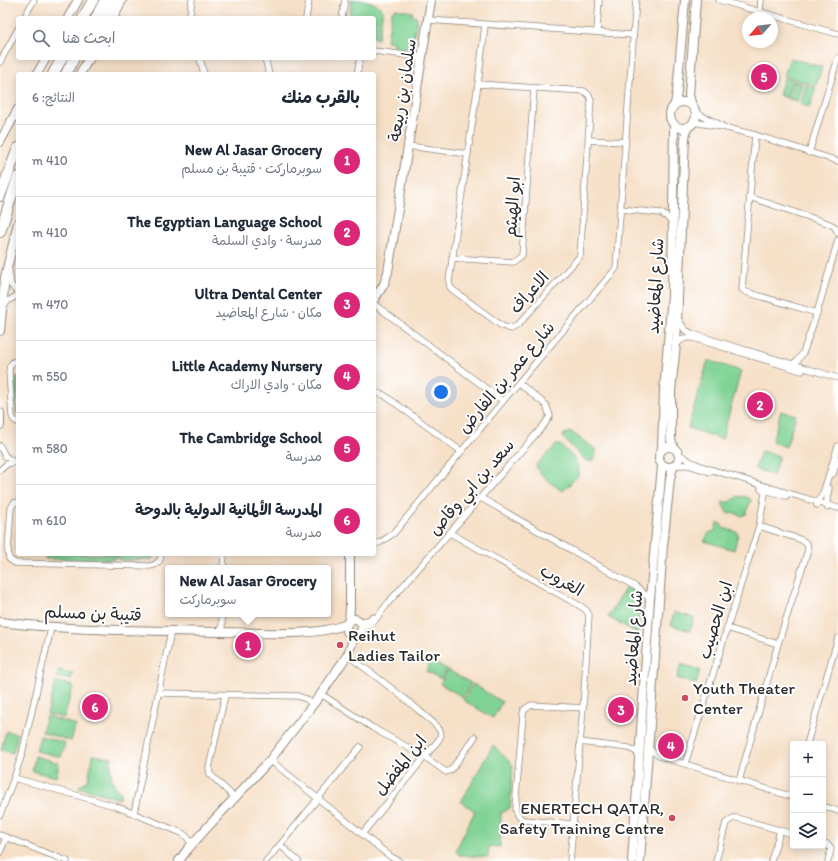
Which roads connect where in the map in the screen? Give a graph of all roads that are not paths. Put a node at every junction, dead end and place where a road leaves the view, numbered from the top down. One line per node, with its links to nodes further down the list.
1 (34, 0): 18 (street)
2 (78, 0): 19 (street)
3 (93, 0): 20 (highway)
4 (105, 0): 21 (highway)
5 (115, 0): 22 (highway)
6 (122, 0): 23 (street)
7 (192, 0): 24 (street)
8 (308, 0): 25 (street)
9 (345, 0): 26 (street)
10 (430, 0): 28 (street, سلمان بن ربيعة)
11 (599, 0): 30 (street)
12 (636, 0): 33 (street, شارع عمر بن الفارض)
13 (685, 0): 54 (street)
14 (719, 0): 17 (street)
15 (762, 0): 17 (street)
16 (697, 1): 55 (street)
17 (760, 12)
18 (25, 16)
19 (69, 16)
20 (84, 16)
21 (97, 16)
22 (106, 16)
23 (114, 16)
24 (190, 16)
25 (306, 16)
26 (342, 16)
27 (778, 17): 32 (street)
28 (428, 20): 29 (street); 35 (street, سلمان بن ربيعة)
29 (485, 25): 30 (street); 52 (street, الاعراف)
30 (597, 32): 33 (street)
31 (16, 33): 44 (street)
32 (838, 34)
33 (633, 35): 63 (street, شارع عمر بن الفارض)
34 (376, 51): 35 (street)
35 (421, 57): 64 (street, سلمان بن ربيعة)
36 (838, 58): 66 (street)
37 (45, 60): 45 (street)
38 (61, 60): 46 (highway)
39 (73, 60): 47 (highway)
40 (88, 60): 48 (street)
41 (200, 60): 49 (street)
42 (266, 60): 50 (street)
43 (360, 60): 51 (street)
44 (0, 62)
45 (38, 72)
46 (55, 72)
47 (67, 72)
48 (81, 72)
49 (204, 72)
50 (268, 72)
51 (357, 72)
52 (478, 84): 53 (street, الاعراف); 67 (street, الاعراف)
53 (534, 88): 61 (street, الاعراف); 81 (street, ابو الهيثم)
54 (675, 104): 55 (street); 57 (street)
55 (693, 108): 58 (street); 59 (street)
56 (16, 113): 62 (street)
57 (674, 124): 58 (street); 72 (street, شارع المعاضيد)
58 (690, 125): 59 (street); 88 (street, شارع المعاضيد)
59 (723, 127): 60 (street)
60 (755, 135): 66 (street); 71 (street)
61 (589, 140): 63 (street); 81 (street, الاعراف)
62 (0, 142)
63 (625, 142): 73 (street, شارع عمر بن الفارض)
64 (408, 146): 67 (street); 84 (street, سلمان بن ربيعة)
65 (16, 153): 70 (highway)
66 (809, 153): 68 (street)
67 (468, 154): 81 (street, الاعراف)
68 (838, 161)
69 (16, 183): 77 (highway)
70 (0, 196)
71 (749, 196): 78 (street); 87 (street)
72 (674, 204): 74 (street); 75 (street, شارع المعاضيد)
73 (620, 208): 74 (street); 97 (street, شارع عمر بن الفارض)
74 (661, 213): 75 (street)
75 (673, 224): 105 (street, شارع المعاضيد)
76 (16, 230): 80 (street)
77 (0, 232)
78 (838, 233)
79 (838, 240): 87 (street)
80 (9, 256): 82 (street); 86 (street)
81 (452, 258)
82 (16, 291)
83 (16, 295): 86 (street)
84 (376, 297)
85 (376, 306): 99 (street)
86 (1, 312): 89 (street)
87 (817, 313): 91 (street)
88 (677, 316): 90 (street, شارع المعاضيد); 93 (street)
89 (0, 331)
90 (676, 345): 96 (street); 106 (street, شارع المعاضيد)
91 (803, 352): 93 (street); 94 (street)
92 (16, 361): 101 (street)
93 (792, 364): 94 (street)
94 (806, 369): 95 (street)
95 (838, 378)
96 (838, 382)
97 (518, 383): 99 (street, شارع عمر بن الفارض); 115 (street, سعد بن ابي وقاص)
98 (376, 393): 107 (street)
99 (503, 401): 107 (street, شارع عمر بن الفارض)
100 (0, 413): 102 (street)
101 (16, 421)
102 (0, 425)
103 (0, 446): 109 (street)
104 (838, 446): 117 (street)
105 (662, 449): 106 (street); 110 (street)
106 (676, 450): 111 (street); 117 (street)
107 (461, 451): 123 (street, شارع عمر بن الفارض)
108 (838, 459): 119 (street)
109 (16, 462): 112 (street)
110 (662, 466): 111 (street); 126 (street, شارع المعاضيد)
111 (675, 466): 113 (street); 154 (street, شارع المعاضيد)
112 (0, 470)
113 (761, 489): 114 (street); 118 (street, ابن الحصيب)
114 (776, 494): 117 (street); 118 (street, ابن الحصيب)
115 (481, 498): 122 (street, سعد بن ابي وقاص); 127 (street)
116 (16, 502): 124 (street)
117 (817, 503): 119 (street)
118 (763, 507): 121 (street, ابن الحصيب)
119 (828, 507): 120 (street)
120 (838, 510)
121 (758, 526): 134 (street, ابن الحصيب); 139 (street)
122 (450, 533): 129 (street, سعد بن ابي وقاص); 147 (street, الغروب)
123 (376, 543)
124 (161, 556)
125 (350, 556): 132 (street)
126 (652, 582): 127 (street); 128 (street, شارع المعاضيد)
127 (636, 587): 128 (street)
128 (650, 599): 149 (street, شارع المعاضيد)
129 (381, 612): 132 (street); 136 (street, سعد بن ابي وقاص)
130 (222, 617): 137 (street)
131 (0, 622): 133 (street, قتيبة بن مسلم)
132 (352, 625): 136 (street, قتيبة بن مسلم); 137 (street, قتيبة بن مسلم); 140 (street)
133 (51, 628): 135 (street, قتيبة بن مسلم); 161 (street)
134 (727, 628): 139 (street); 160 (street, ابن الحصيب)
135 (171, 631): 137 (street, قتيبة بن مسلم); 143 (street)
136 (361, 631): 140 (street)
137 (222, 632)
138 (838, 638): 141 (street)
139 (778, 644): 162 (street)
140 (348, 655): 144 (street); 157 (street, ابن المفضل)
141 (831, 660): 142 (street); 150 (street)
142 (838, 662)
143 (159, 693): 145 (street); 168 (street)
144 (321, 694): 146 (street); 157 (street)
145 (225, 695): 146 (street); 164 (street)
146 (313, 704): 158 (street)
147 (583, 708): 151 (street, الغروب); 170 (street)
148 (475, 737): 157 (street)
149 (641, 740): 153 (street); 155 (street, شارع المعاضيد)
150 (808, 741)
151 (580, 742): 153 (street); 170 (street, الغروب)
152 (360, 747): 165 (street)
153 (629, 748): 155 (street)
154 (648, 748): 156 (street); 159 (street, شارع المعاضيد)
155 (640, 756): 187 (street, شارع المعاضيد)
156 (658, 756): 159 (street); 160 (street)
157 (425, 757): 173 (street, ابن المفضل)
158 (270, 760): 164 (street); 165 (street)
159 (647, 764): 188 (street, شارع المعاضيد)
160 (685, 764): 162 (street)
161 (14, 778): 168 (street); 169 (street)
162 (739, 781): 163 (street)
163 (790, 794)
164 (235, 798): 178 (street)
165 (318, 799): 173 (street); 177 (street)
166 (826, 807): 167 (street)
167 (838, 810)
168 (134, 813): 178 (street)
169 (0, 815)
170 (573, 824): 186 (street, الغروب)
171 (780, 831): 172 (street); 189 (street); 190 (street)
172 (790, 833)
173 (362, 834): 185 (street)
174 (0, 835): 175 (street)
175 (6, 838): 179 (street); 180 (street)
176 (826, 844): 191 (street)
177 (280, 845): 183 (street); 184 (street)
178 (189, 848): 181 (street); 182 (street)
179 (0, 852)
180 (65, 861)
181 (173, 861)
182 (179, 861)
183 (266, 861)
184 (298, 861)
185 (399, 861)
186 (570, 861)
187 (632, 861)
188 (640, 861)
189 (716, 861)
190 (772, 861)
191 (828, 861)

